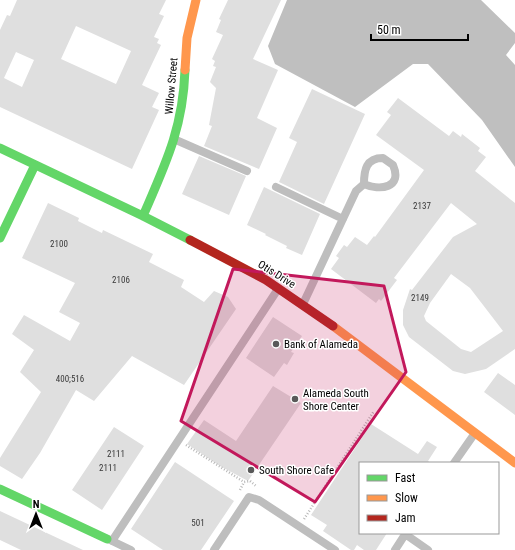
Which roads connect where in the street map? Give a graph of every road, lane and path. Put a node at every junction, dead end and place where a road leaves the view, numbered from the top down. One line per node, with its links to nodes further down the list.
1 (196, 0): 2 (main road, Willow Street)
2 (175, 139): 5 (lane); 8 (main road, Willow Street)
3 (0, 148): 4 (main road, Otis Drive)
4 (35, 165): 8 (main road, Otis Drive); 10 (main road)
5 (247, 171)
6 (364, 184): 6 (lane); 9 (lane)
7 (276, 188): 9 (lane)
8 (143, 216): 11 (main road, Otis Drive)
9 (343, 219): 12 (lane)
10 (0, 238)
11 (278, 288): 12 (main road, Otis Drive); 15 (lane)
12 (303, 304): 14 (main road, Otis Drive)
13 (374, 411): 22 (path)
14 (475, 432): 16 (lane); 17 (main road, Otis Drive)
15 (179, 441): 18 (path); 24 (lane)
16 (455, 462)
17 (515, 462)
18 (244, 482): 19 (path); 21 (path)
19 (256, 486)
20 (0, 489): 24 (main road)
21 (238, 495)
22 (299, 527): 26 (lane); 27 (lane)
23 (406, 534): 28 (lane); 29 (lane)
24 (110, 540): 25 (lane)
25 (131, 550)
26 (214, 550)
27 (335, 550)
28 (395, 550)
29 (428, 550)

